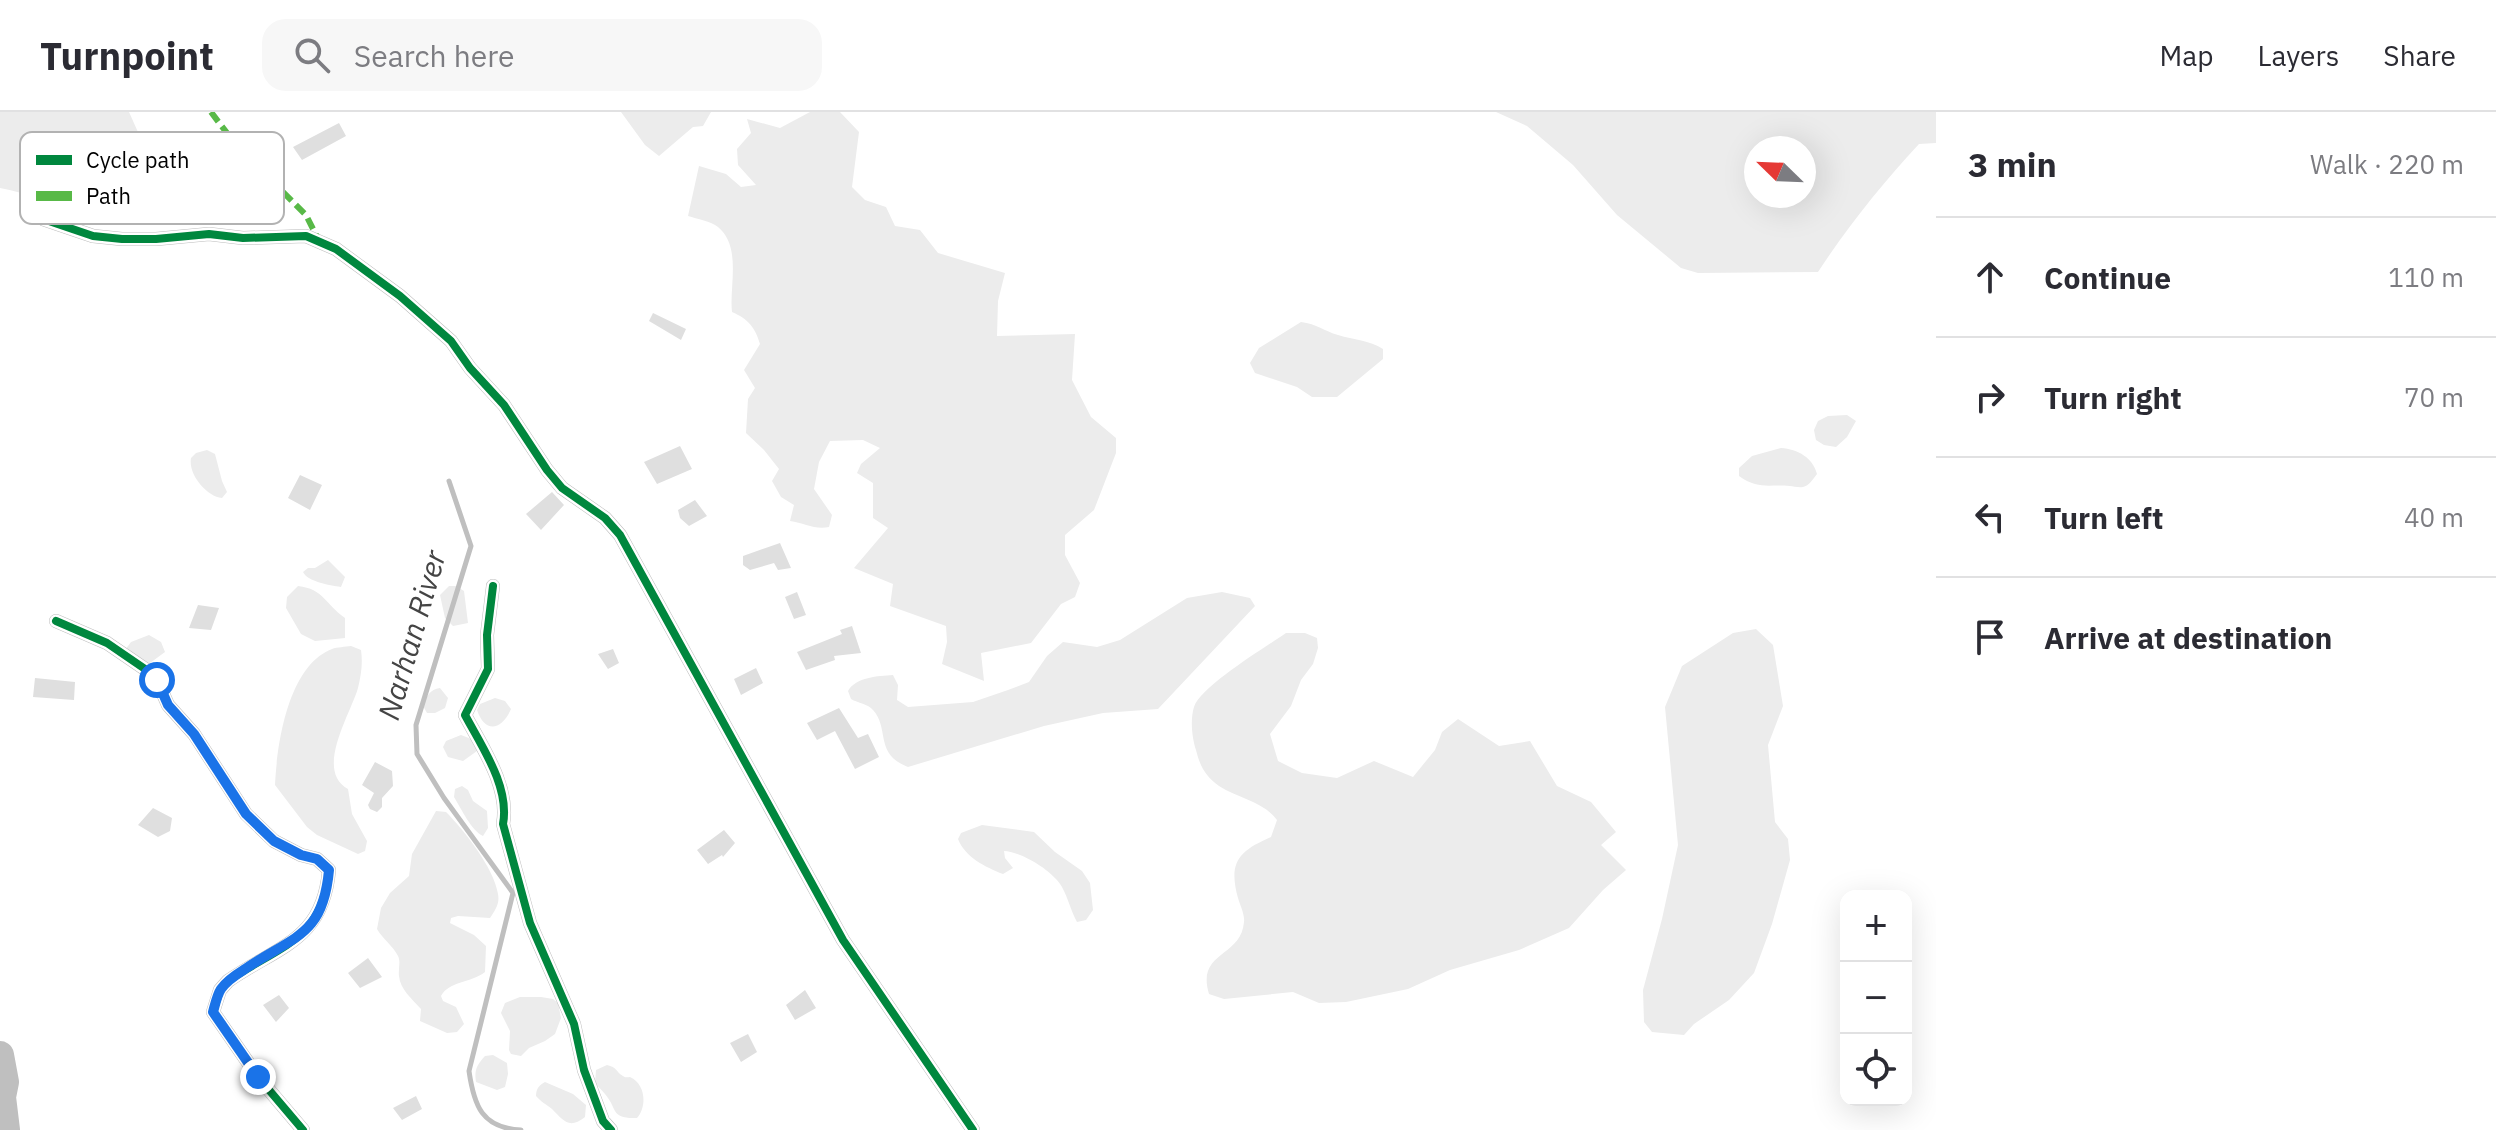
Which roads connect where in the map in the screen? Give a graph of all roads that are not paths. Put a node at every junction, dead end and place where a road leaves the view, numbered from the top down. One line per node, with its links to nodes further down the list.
1 (58, 224): 6 (street)
2 (493, 586): 5 (street)
3 (56, 621): 4 (street)
4 (303, 1130)
5 (611, 1130)
6 (973, 1130)

